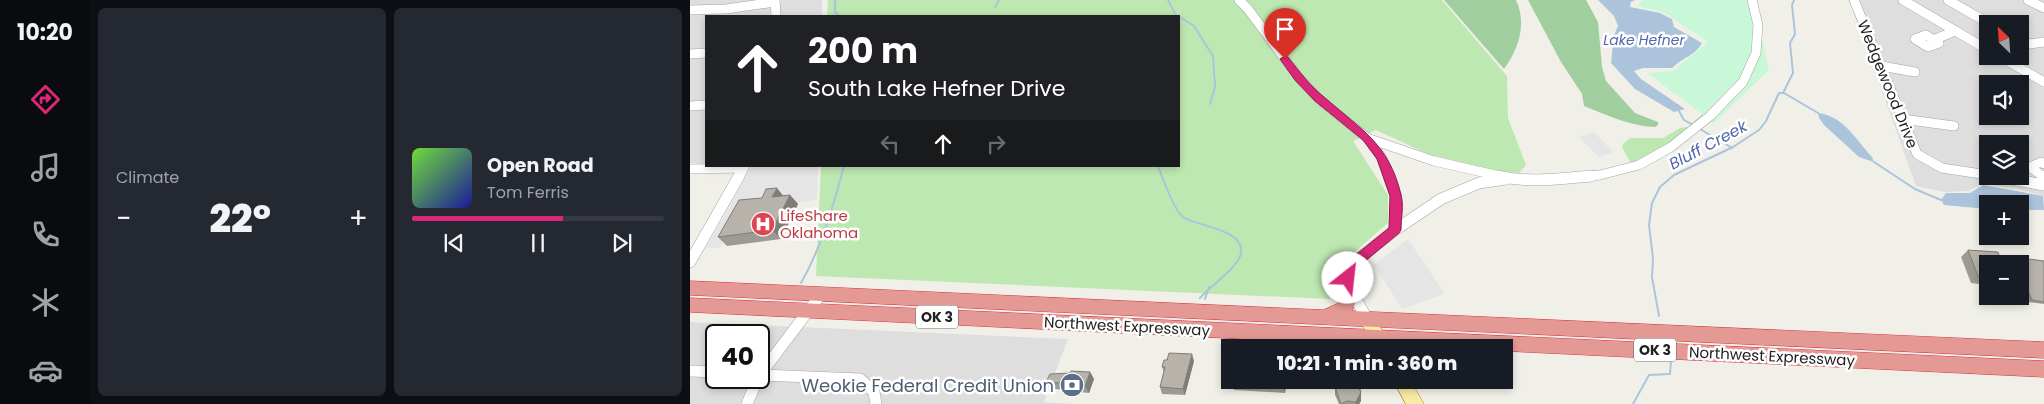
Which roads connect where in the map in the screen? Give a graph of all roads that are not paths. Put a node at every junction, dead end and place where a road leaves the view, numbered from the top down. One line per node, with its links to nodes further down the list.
1 (1239, 0): 27 (street)
2 (1752, 0): 32 (street)
3 (1854, 0): 20 (street, Wedgewood Drive)
4 (1903, 0): 12 (street)
5 (1948, 0): 11 (street)
6 (2028, 0): 8 (street)
7 (775, 1): 9 (street); 10 (street)
8 (2044, 8)
9 (690, 10)
10 (776, 15)
11 (1979, 18)
12 (1955, 31): 13 (street); 16 (street)
13 (1933, 40)
14 (2044, 42): 15 (street)
15 (2029, 44)
16 (1979, 45)
17 (705, 53): 18 (street)
18 (690, 54)
19 (2015, 65): 22 (street)
20 (1881, 66): 21 (street); 25 (street, Wedgewood Drive)
21 (1915, 72)
22 (2044, 82)
23 (705, 104): 24 (street)
24 (690, 106)
25 (1902, 119): 26 (street); 31 (street, Wedgewood Drive)
26 (1954, 126)
27 (1367, 138): 32 (street); 35 (street)
28 (2044, 164): 34 (street)
29 (745, 167): 30 (street); 36 (street)
30 (690, 169)
31 (1979, 174)
32 (1512, 178): 35 (street)
33 (2029, 180): 34 (street)
34 (2042, 181)
35 (1395, 230): 38 (street)
36 (690, 262)
37 (690, 288): 39 (highway, Northwest Expressway / OK 3)
38 (1352, 292): 43 (highway); 44 (street)
39 (821, 294): 41 (highway, Northwest Expressway / OK 3); 42 (street)
40 (690, 305): 42 (highway, Northwest Expressway / OK 3)
41 (1072, 305): 43 (highway, Northwest Expressway / OK 3); 45 (highway)
42 (809, 311): 45 (highway, Northwest Expressway / OK 3); 50 (street)
43 (1325, 317): 44 (highway, Northwest Expressway / OK 3)
44 (1367, 319): 47 (main road); 49 (highway, Northwest Expressway / OK 3)
45 (1065, 323): 46 (highway, Northwest Expressway / OK 3)
46 (1331, 339)
47 (1379, 339)
48 (1513, 347): 51 (highway, Northwest Expressway / OK 3)
49 (2044, 350)
50 (770, 362)
51 (2044, 369)
52 (690, 371): 53 (street)
53 (705, 372)
54 (770, 376): 58 (street)
55 (753, 389): 57 (street)
56 (1407, 389): 59 (main road)
57 (747, 404)
58 (876, 404)
59 (1415, 404)

